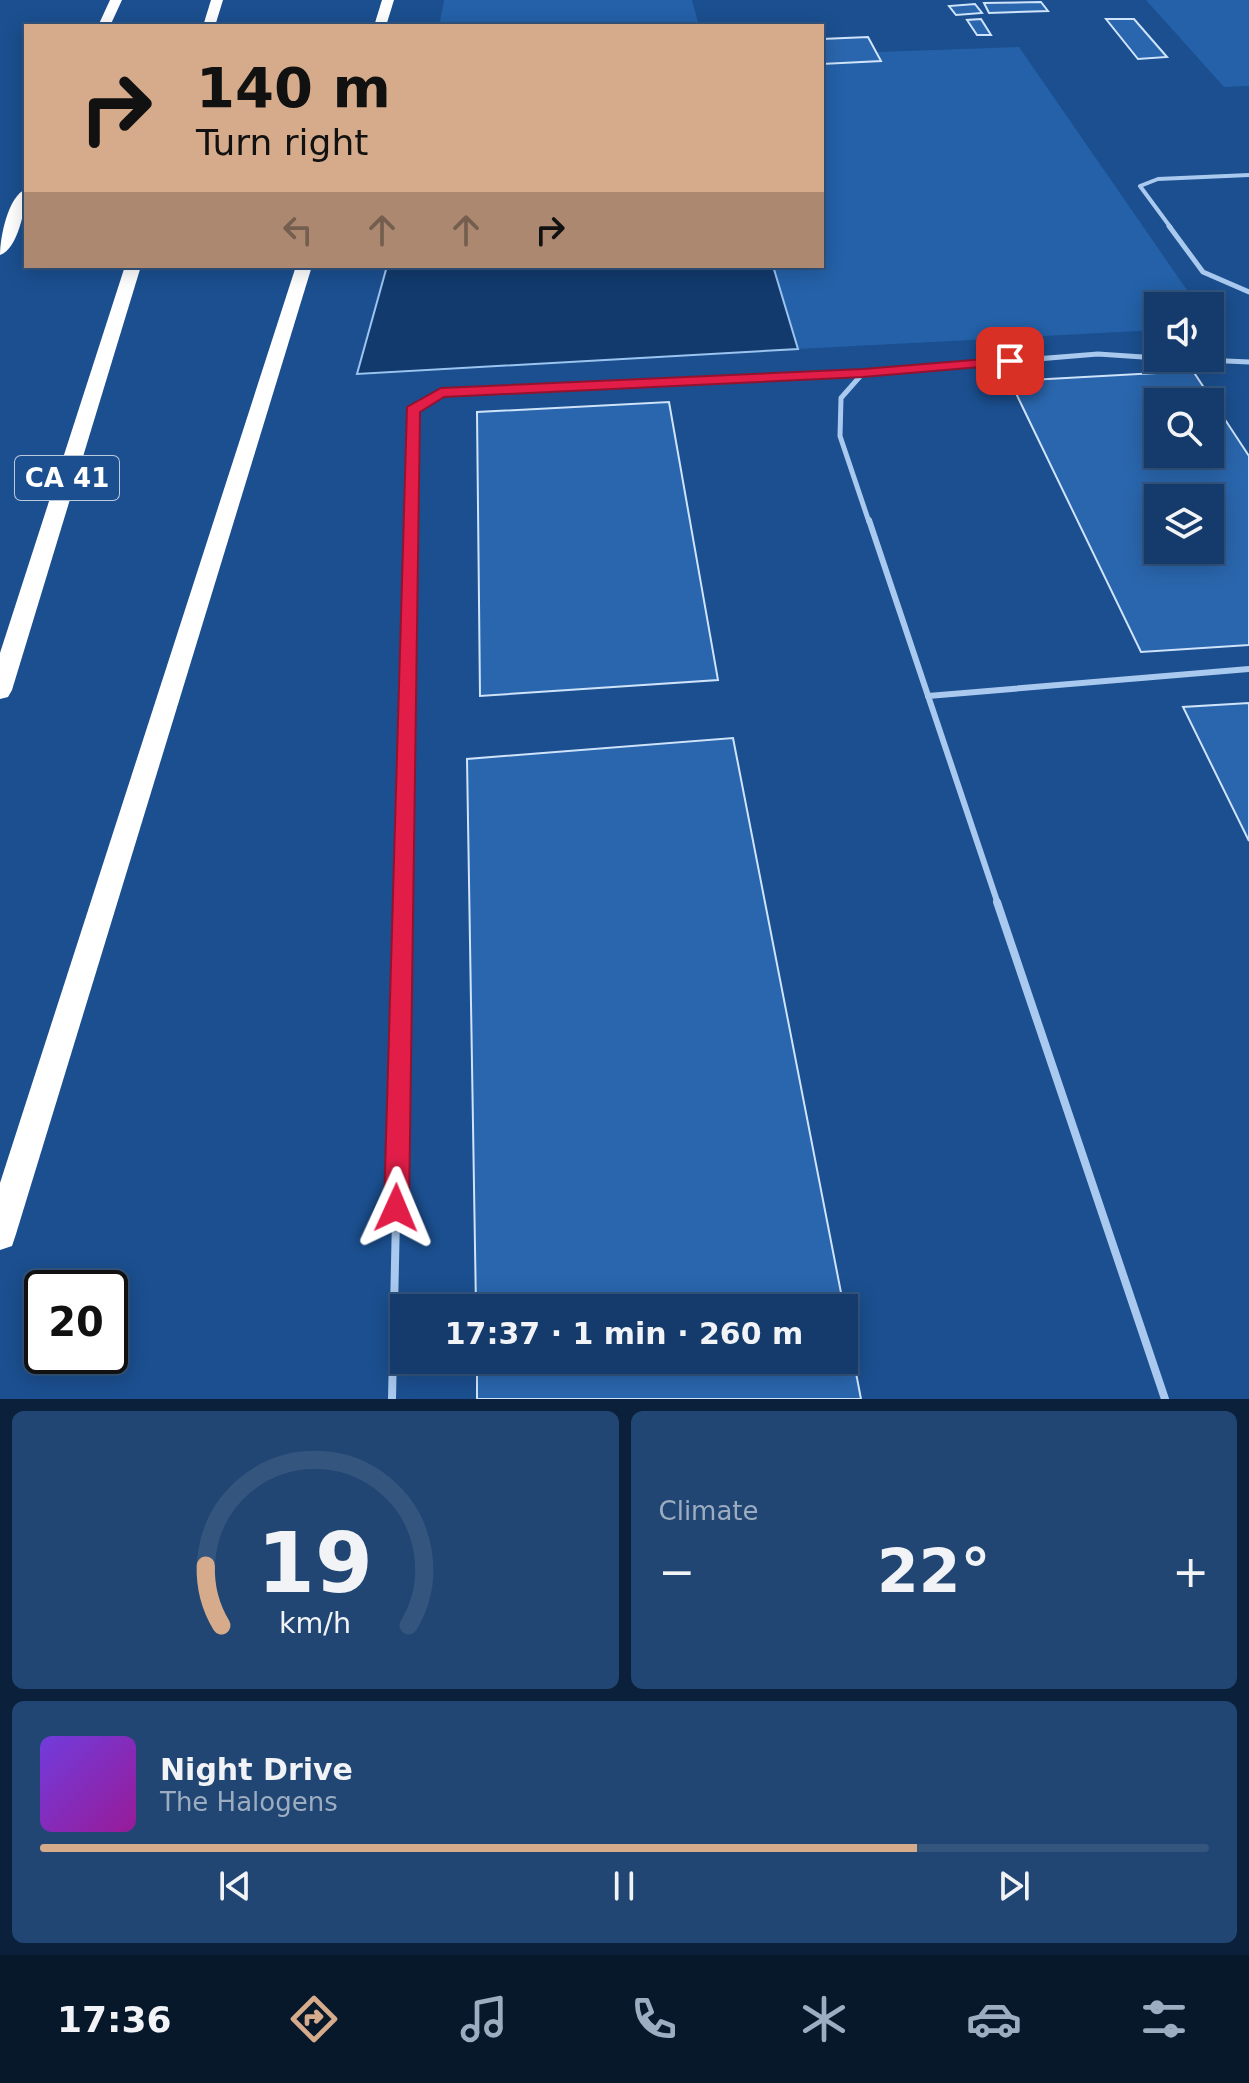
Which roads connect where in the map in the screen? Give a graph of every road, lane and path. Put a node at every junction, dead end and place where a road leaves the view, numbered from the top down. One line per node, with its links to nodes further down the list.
1 (388, 0): 6 (highway)
2 (216, 2): 5 (highway)
3 (114, 4): 4 (highway)
4 (105, 24)
5 (210, 24)
6 (381, 24)
7 (1249, 175): 12 (lane)
8 (24, 198): 9 (highway)
9 (0, 250)
10 (132, 268): 18 (highway, CA 41)
11 (303, 268): 20 (highway)
12 (1249, 292)
13 (1144, 357): 16 (lane)
14 (1224, 361): 15 (lane)
15 (1249, 362)
16 (863, 373): 19 (lane); 21 (lane)
17 (1249, 669): 19 (lane)
18 (0, 690)
19 (928, 696): 22 (lane)
20 (0, 1234)
21 (392, 1399)
22 (1165, 1399)

